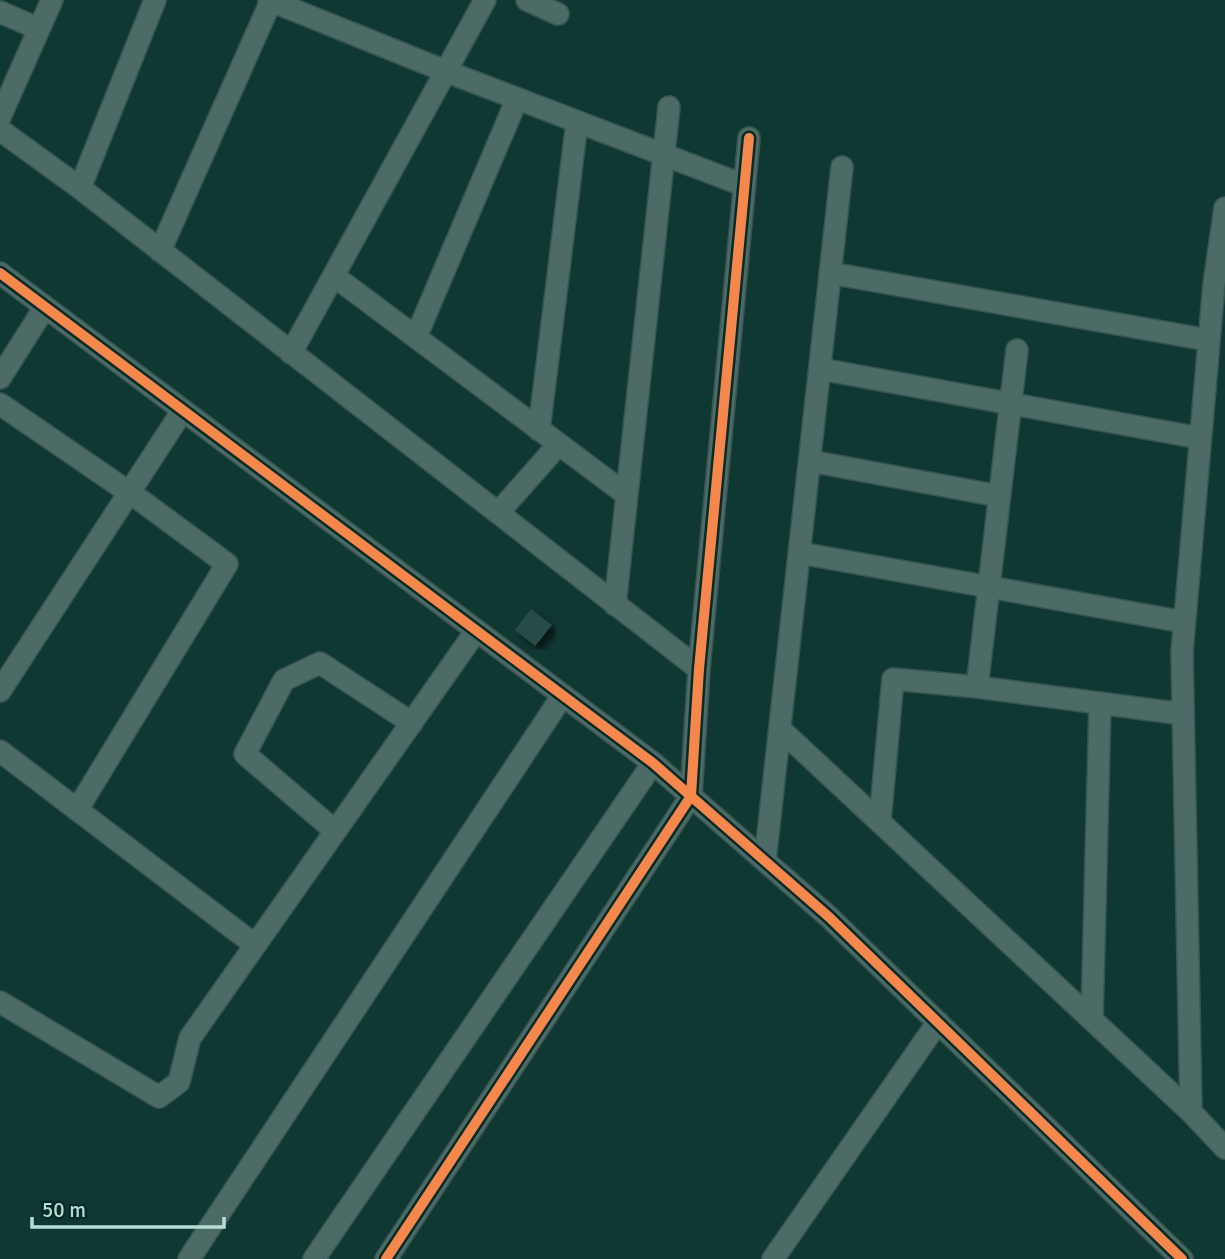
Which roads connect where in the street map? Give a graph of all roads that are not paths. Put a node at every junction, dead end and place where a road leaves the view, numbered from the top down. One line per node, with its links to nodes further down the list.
1 (52, 0): 8 (street)
2 (155, 0): 19 (street)
3 (270, 0): 9 (street); 21 (street)
4 (485, 0): 9 (street)
5 (527, 0): 7 (street)
6 (0, 12): 8 (street)
7 (558, 14)
8 (39, 29): 12 (street)
9 (445, 71): 10 (street); 24 (street)
10 (517, 99): 13 (street); 26 (street)
11 (669, 107): 16 (street)
12 (0, 117)
13 (577, 122): 16 (street); 35 (street)
14 (0, 130): 19 (street)
15 (748, 138): 18 (street)
16 (664, 155): 18 (street); 40 (street)
17 (842, 167): 23 (street)
18 (743, 186): 48 (street)
19 (80, 188): 21 (street)
20 (1225, 208): 27 (street)
21 (160, 251): 29 (street)
22 (0, 273): 25 (street)
23 (830, 273): 27 (street); 30 (street)
24 (334, 276): 26 (street); 29 (street)
25 (45, 307): 31 (street); 34 (street)
26 (416, 337): 35 (street)
27 (1208, 340): 36 (street)
28 (1017, 350): 32 (street)
29 (291, 353): 42 (street)
30 (820, 369): 32 (street); 38 (street)
31 (0, 378)
32 (1011, 403): 36 (street); 41 (street)
33 (0, 404): 39 (street)
34 (183, 410): 39 (street); 47 (street)
35 (539, 430): 37 (street)
36 (1200, 438): 46 (street)
37 (559, 444): 40 (street); 42 (street)
38 (810, 461): 41 (street); 43 (street)
39 (128, 493): 50 (street); 59 (street)
40 (627, 495): 45 (street)
41 (999, 496): 44 (street)
42 (498, 513): 45 (street)
43 (800, 553): 44 (street); 55 (street)
44 (989, 587): 46 (street); 49 (street)
45 (615, 605): 48 (street)
46 (1184, 622): 53 (street)
47 (476, 631): 51 (street); 54 (street)
48 (699, 669): 58 (street)
49 (977, 687): 52 (street); 60 (street)
50 (0, 691)
51 (563, 695): 57 (street); 69 (street)
52 (1100, 704): 53 (street); 65 (street)
53 (1183, 714): 67 (street)
54 (412, 723): 61 (street); 61 (street)
55 (780, 729): 60 (street); 62 (street)
56 (0, 751): 59 (street)
57 (653, 763): 58 (street); 70 (street)
58 (691, 796): 62 (street); 71 (street)
59 (77, 810): 63 (street)
60 (880, 821): 65 (street)
61 (335, 831): 63 (street)
62 (765, 862): 66 (street)
63 (255, 945): 64 (street)
64 (0, 1002)
65 (1092, 1019): 67 (street)
66 (938, 1022): 72 (street); 73 (street)
67 (1191, 1112): 68 (street)
68 (1225, 1148)
69 (189, 1259)
70 (314, 1259)
71 (386, 1259)
72 (773, 1259)
73 (1182, 1259)

